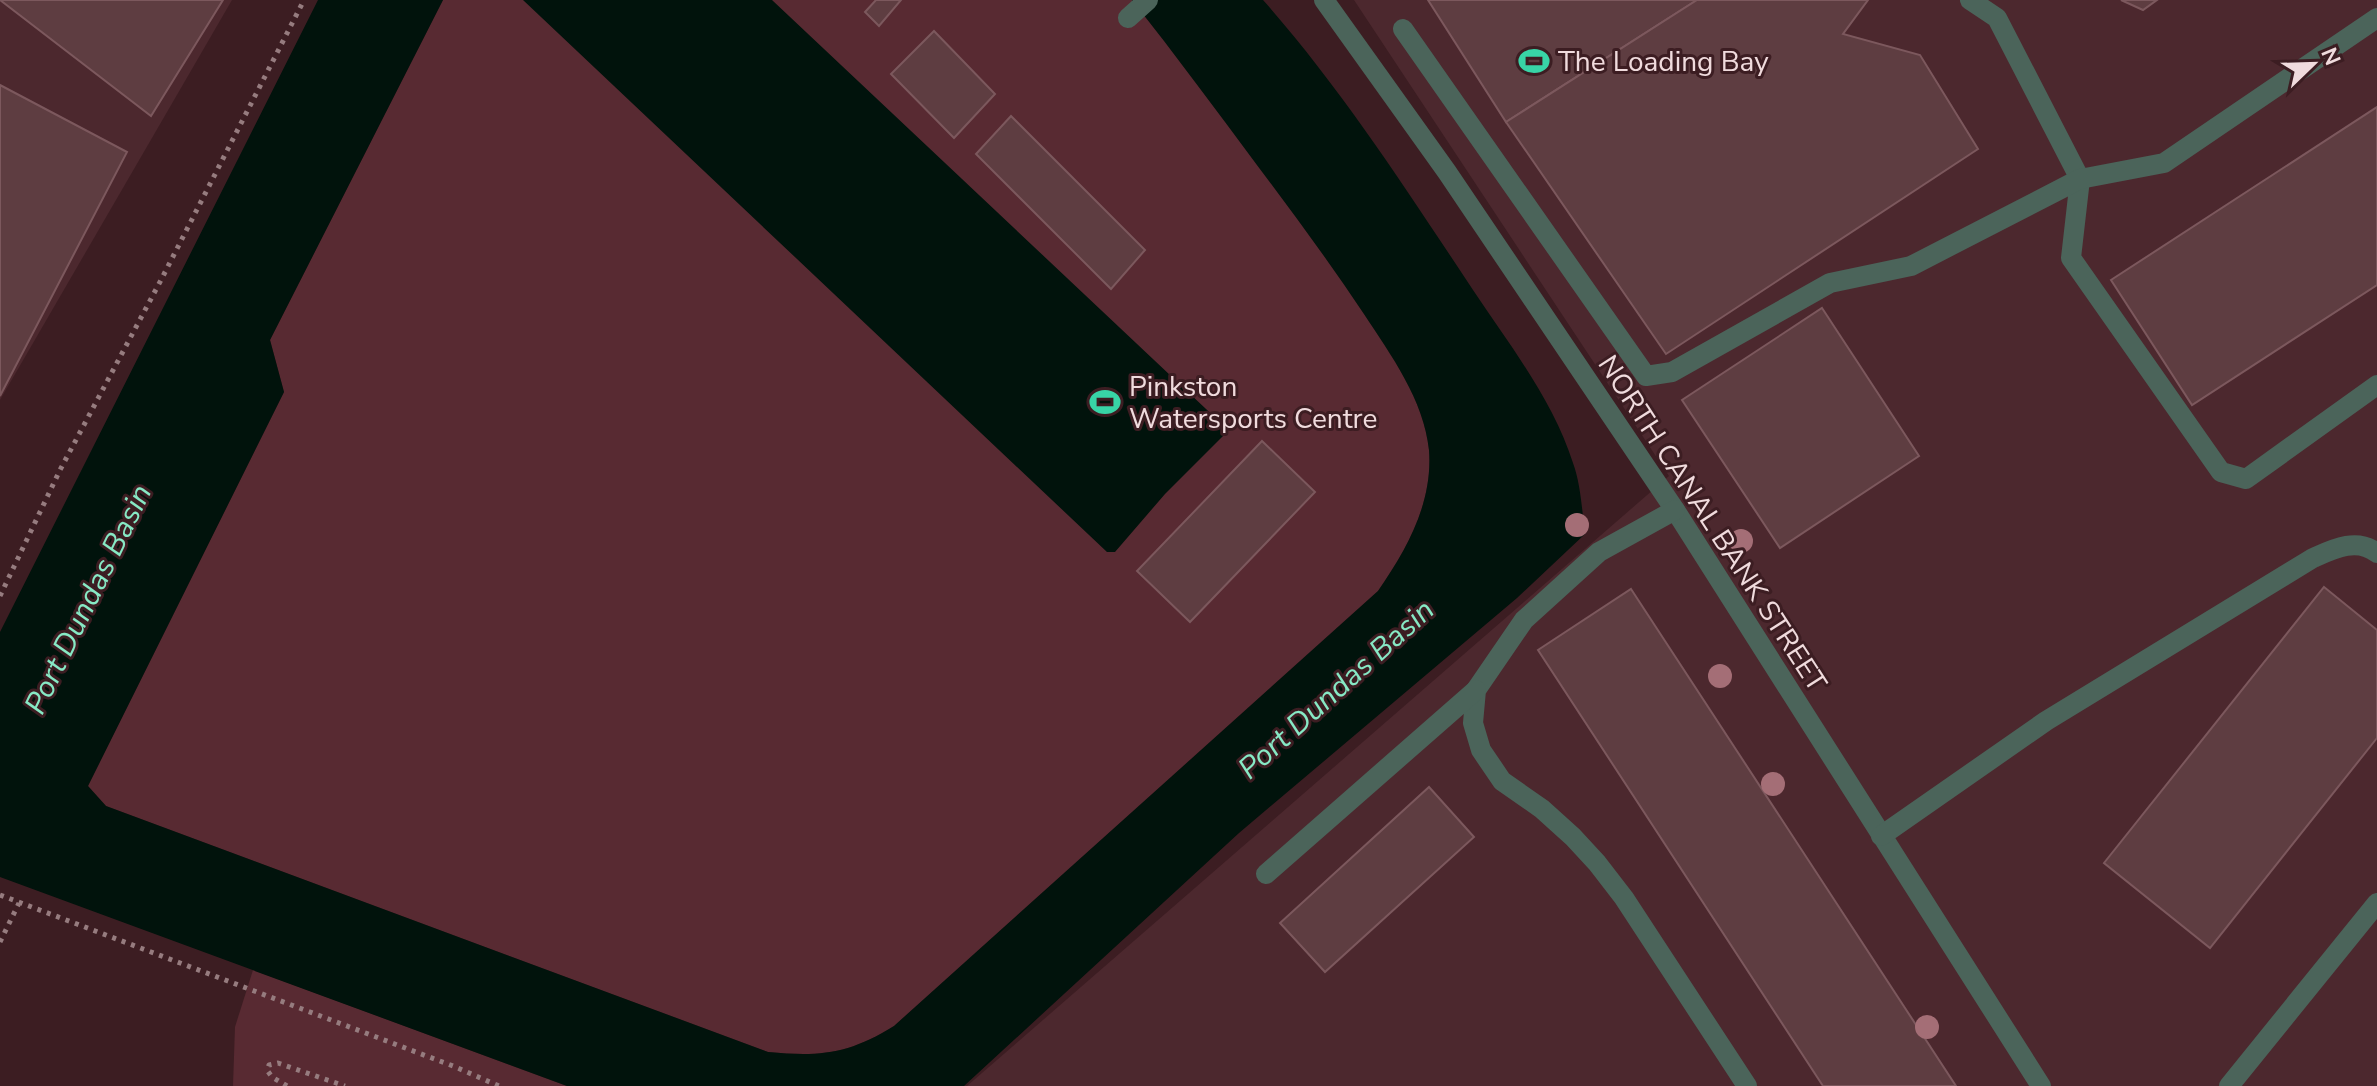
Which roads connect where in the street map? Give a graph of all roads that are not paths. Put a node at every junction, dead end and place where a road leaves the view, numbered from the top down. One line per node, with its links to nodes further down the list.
1 (1148, 0): 4 (street)
2 (1324, 0): 9 (street, NORTH CANAL BANK STREET)
3 (1970, 0): 7 (street)
4 (1128, 18)
5 (2377, 18): 7 (street)
6 (1403, 29): 7 (street)
7 (2080, 179): 8 (street)
8 (2377, 385)
9 (1675, 510): 11 (street); 12 (street, NORTH CANAL BANK STREET)
10 (2377, 553): 12 (street)
11 (1476, 690): 13 (street); 15 (street)
12 (1881, 836): 16 (street, NORTH CANAL BANK STREET)
13 (1266, 874)
14 (2377, 903): 17 (street)
15 (1747, 1086)
16 (2041, 1086)
17 (2229, 1086)

